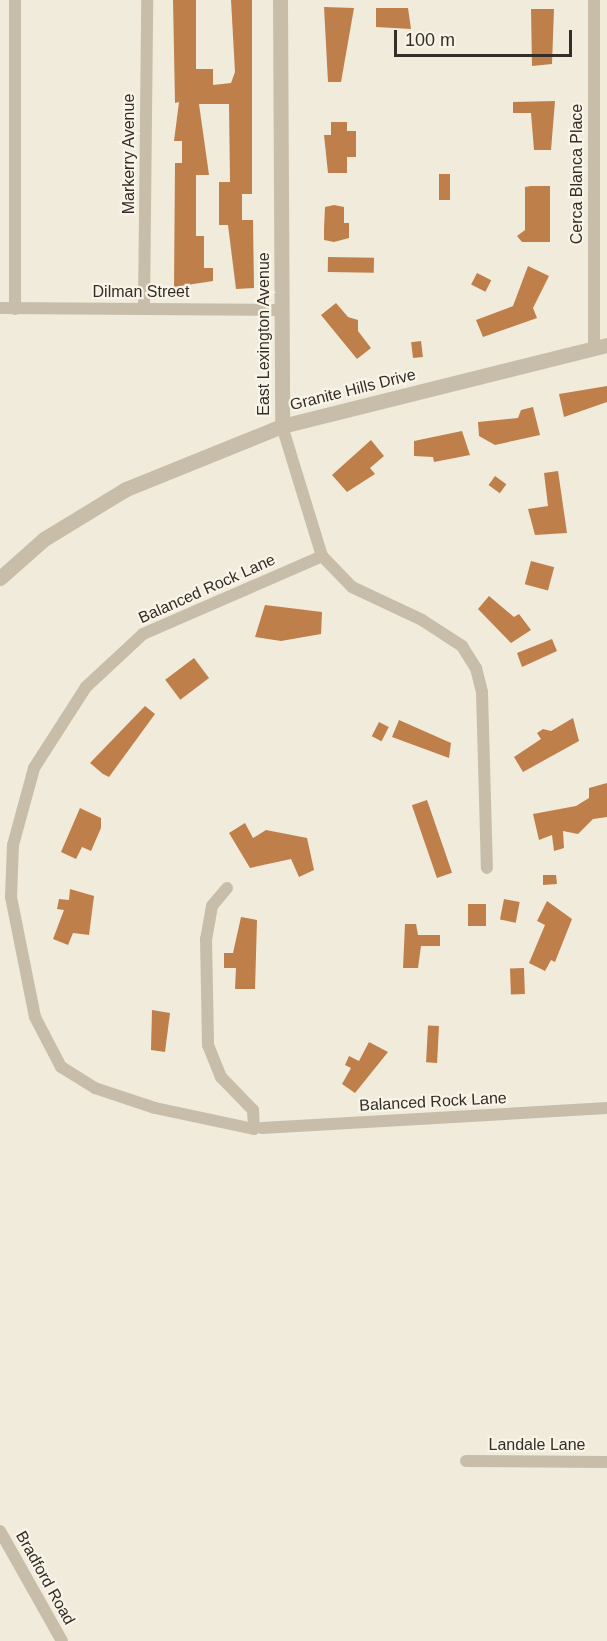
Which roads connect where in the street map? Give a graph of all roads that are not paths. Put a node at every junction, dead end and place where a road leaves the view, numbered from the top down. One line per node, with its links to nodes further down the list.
1 (15, 0): 6 (street)
2 (147, 0): 7 (street, Markerry Avenue)
3 (280, 0): 8 (street, East Lexington Avenue)
4 (594, 0): 9 (street, Cerca Blanca Place)
5 (0, 308): 6 (street, Dilman Street)
6 (15, 309): 7 (street, Dilman Street)
7 (144, 309): 8 (street, Dilman Street)
8 (282, 310): 10 (street, East Lexington Avenue)
9 (600, 346): 10 (street, Granite Hills Drive)
10 (282, 426): 11 (street, East Lexington Avenue); 12 (street, Granite Hills Drive)
11 (322, 556): 13 (street); 16 (street, Balanced Rock Lane)
12 (0, 577)
13 (487, 868)
14 (227, 888): 16 (street)
15 (607, 1108): 16 (street, Balanced Rock Lane)
16 (258, 1128)
17 (466, 1461): 18 (street, Landale Lane)
18 (607, 1462)
19 (0, 1531): 20 (street, Bradford Road)
20 (62, 1641)

